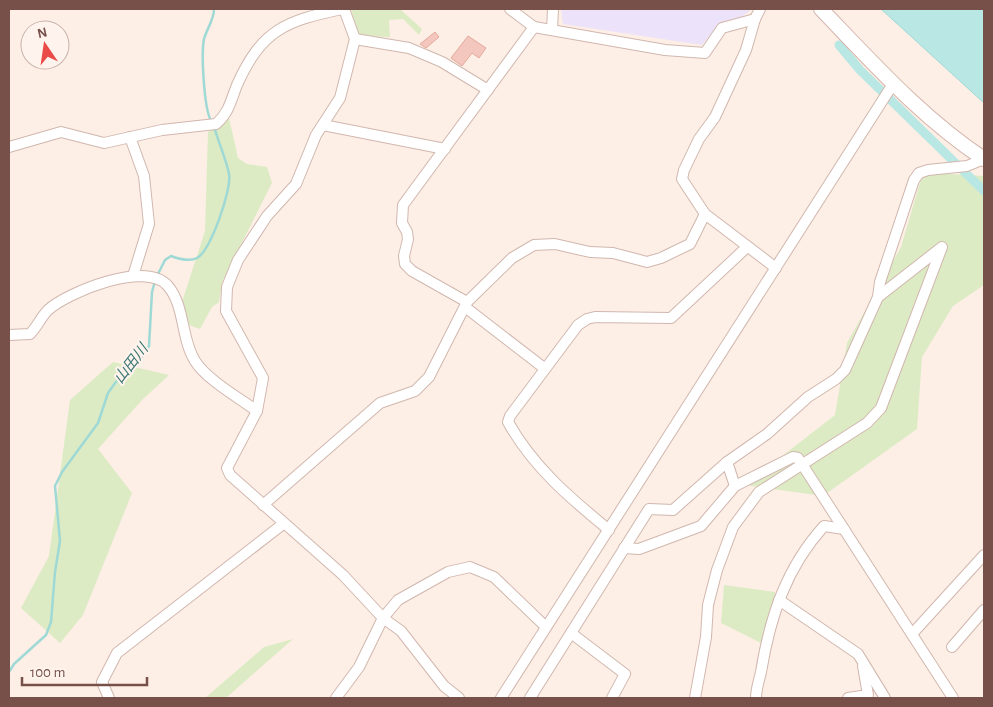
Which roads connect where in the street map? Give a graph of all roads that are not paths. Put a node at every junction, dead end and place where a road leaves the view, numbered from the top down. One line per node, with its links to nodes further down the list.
1 (343, 9): 8 (street); 12 (street)
2 (510, 9): 6 (street)
3 (553, 9): 7 (street)
4 (821, 9): 9 (street)
5 (758, 14): 7 (street); 16 (street)
6 (534, 27): 7 (street); 10 (street)
7 (552, 30)
8 (355, 39): 10 (street); 11 (street)
9 (893, 84): 15 (street); 18 (street)
10 (488, 90): 14 (street)
11 (323, 125): 14 (street); 24 (street)
12 (130, 137): 13 (street); 19 (street)
13 (9, 147)
14 (445, 149): 21 (street)
15 (984, 159): 20 (street)
16 (705, 214): 17 (street); 21 (street)
17 (747, 247): 18 (street); 23 (street)
18 (776, 268): 31 (street)
19 (133, 276): 22 (street); 24 (street)
20 (878, 297): 25 (street); 26 (street)
21 (466, 305): 23 (street); 28 (street)
22 (9, 335)
23 (544, 368): 31 (street)
24 (257, 411): 28 (street)
25 (727, 462): 27 (street); 32 (street)
26 (803, 463): 27 (street); 30 (street); 48 (street)
27 (735, 486): 32 (street)
28 (263, 505): 29 (street)
29 (283, 524): 36 (street); 42 (street)
30 (844, 529): 34 (street); 39 (street)
31 (609, 530): 37 (street)
32 (624, 548): 38 (street)
33 (983, 561): 39 (street)
34 (779, 600): 41 (street); 49 (street)
35 (984, 610): 40 (street)
36 (383, 618): 37 (street); 43 (street); 44 (street)
37 (546, 627): 45 (street)
38 (571, 633): 46 (street); 47 (street)
39 (912, 634): 52 (street)
40 (952, 647)
41 (862, 660): 50 (street); 51 (street)
42 (109, 698)
43 (336, 698)
44 (459, 698)
45 (501, 698)
46 (530, 698)
47 (612, 698)
48 (695, 698)
49 (756, 698)
50 (848, 698)
51 (886, 698)
52 (953, 698)

